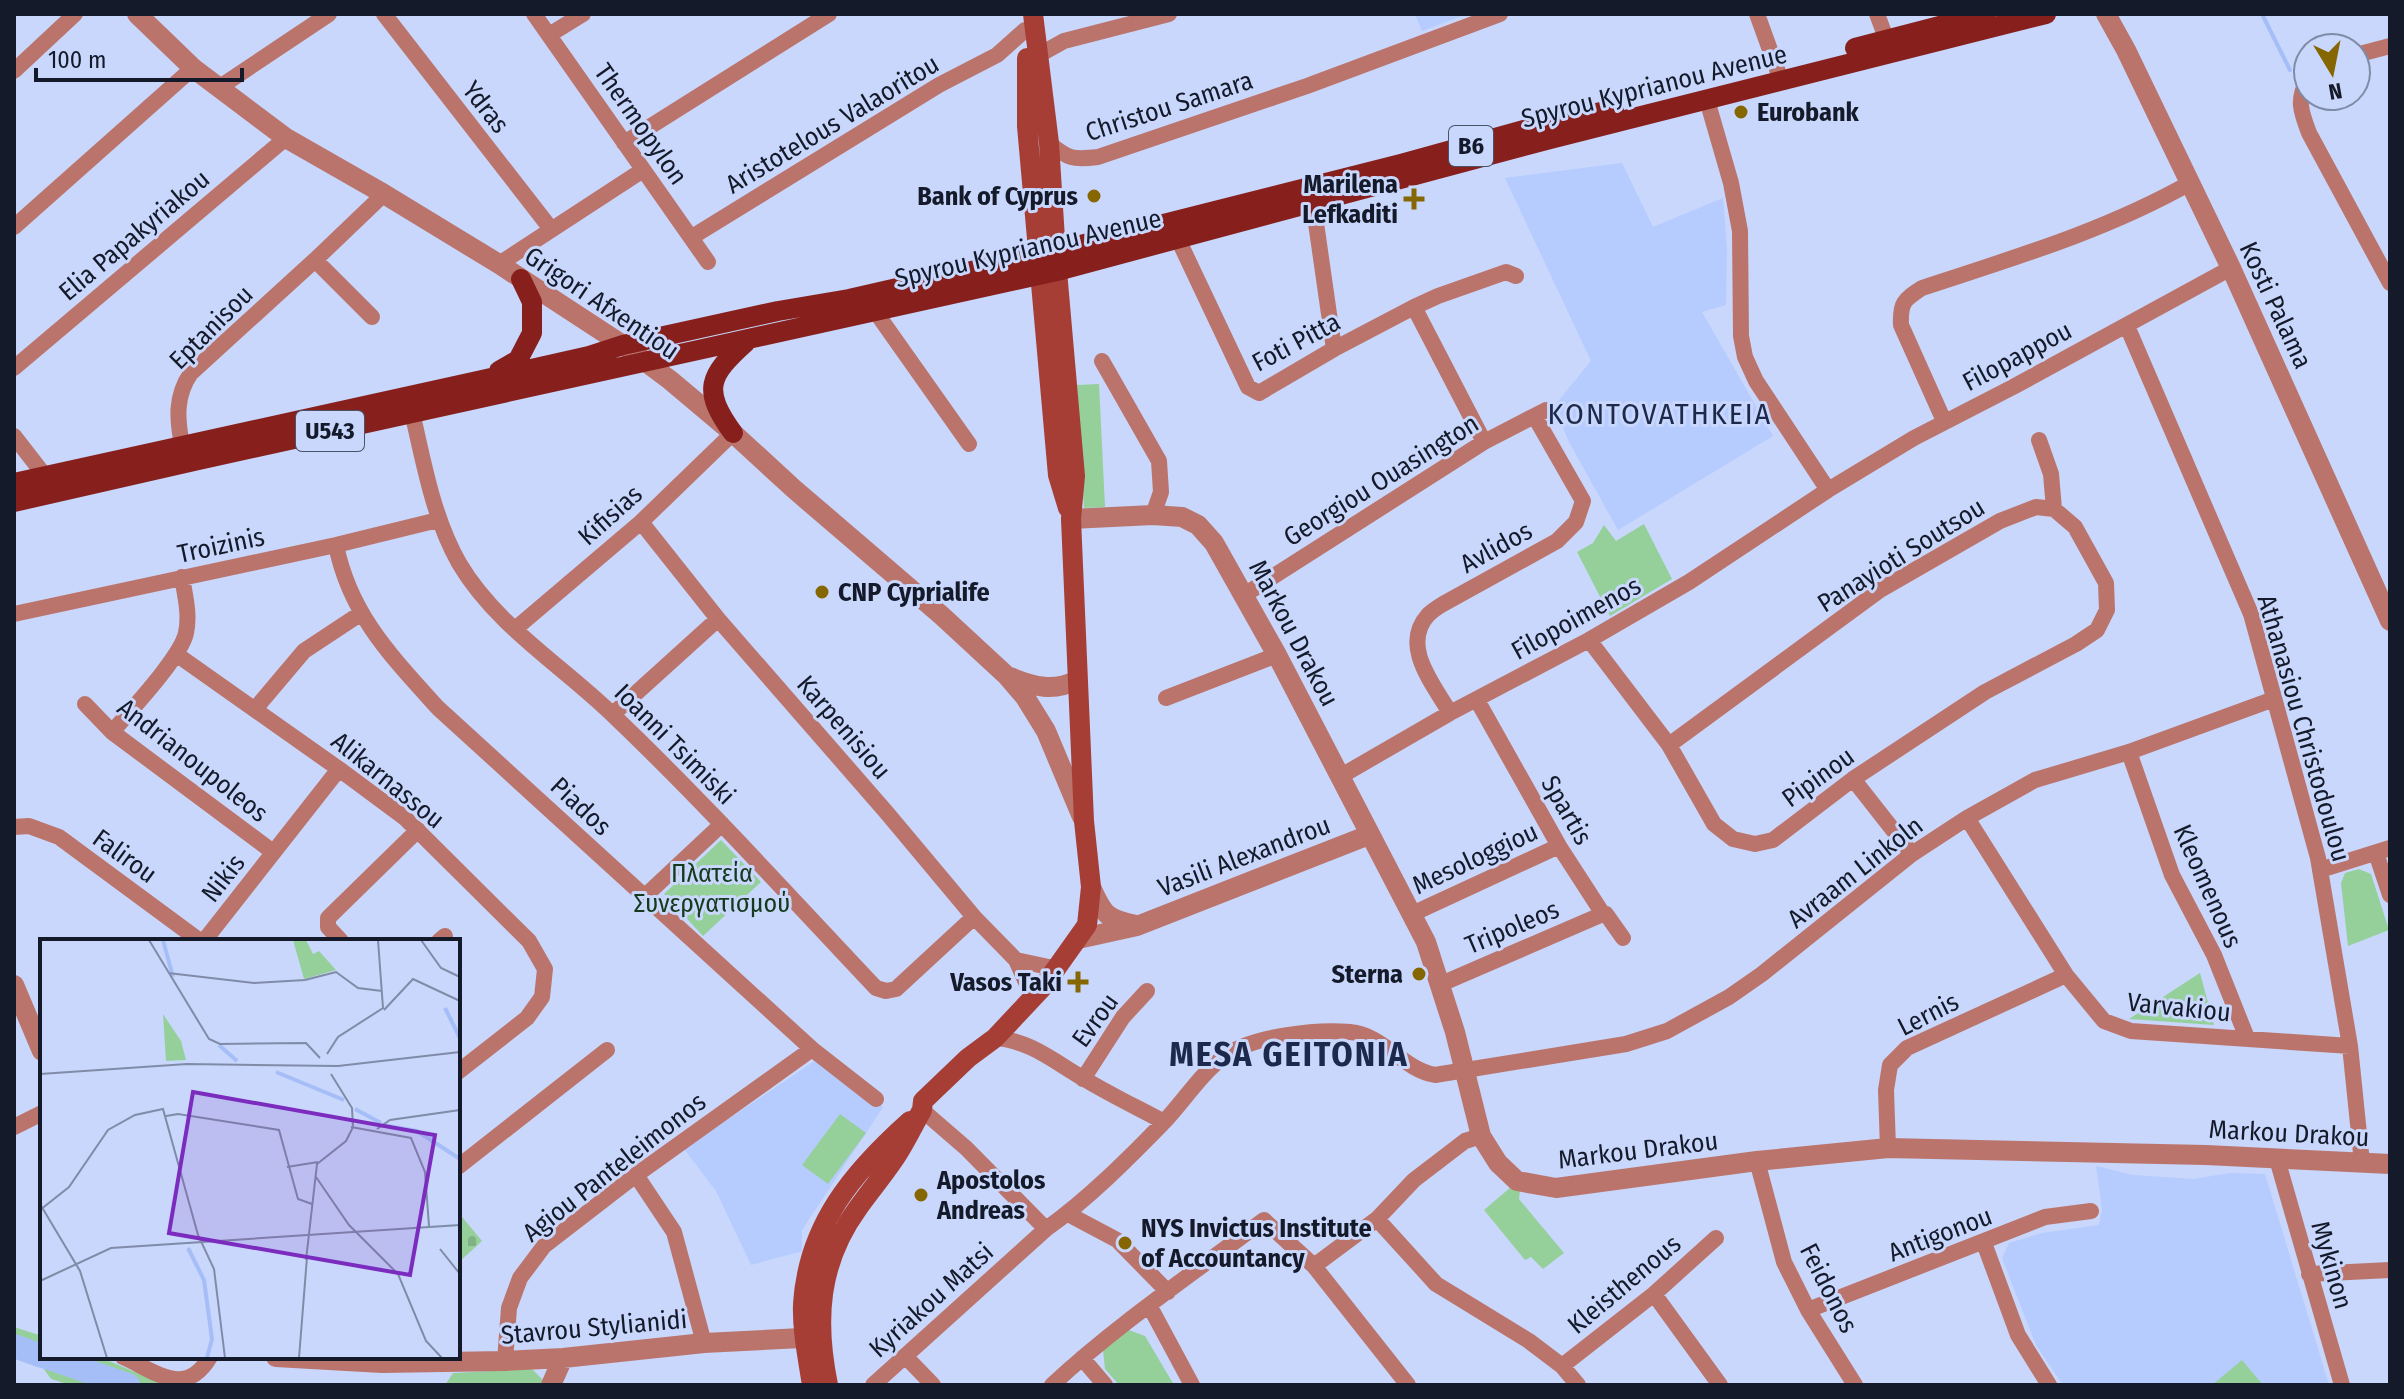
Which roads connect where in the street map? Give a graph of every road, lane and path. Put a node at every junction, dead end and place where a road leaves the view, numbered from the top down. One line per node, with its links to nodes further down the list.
1 (75, 14): 22 (street)
2 (137, 14): 21 (street, Grigori Afxentiou)
3 (329, 14): 24 (street)
4 (384, 14): 35 (street, Ydras)
5 (534, 14): 16 (street, Thermopylon)
6 (583, 14): 16 (street)
7 (829, 14): 28 (street)
8 (1169, 14): 18 (street)
9 (1500, 14): 29 (street, Christou Samara)
10 (1757, 14): 23 (street)
11 (1877, 14): 17 (street)
12 (1986, 14): 17 (main road, Spyrou Kyprianou Avenue / B6)
13 (2046, 14): 25 (main road, Spyrou Kyprianou Avenue / B6)
14 (2106, 14): 31 (street, Kosti Palama)
15 (1029, 22): 18 (street); 19 (street, Aristotelous Valaoritou); 20 (main road)
16 (549, 35): 28 (street, Thermopylon)
17 (1886, 38): 23 (main road, Spyrou Kyprianou Avenue / B6)
18 (1064, 41): 20 (street)
19 (997, 55): 20 (street); 36 (street, Aristotelous Valaoritou)
20 (1032, 60): 29 (main road); 40 (main road)
21 (193, 68): 24 (street, Grigori Afxentiou); 34 (street)
22 (14, 71)
23 (1778, 72): 40 (main road, Spyrou Kyprianou Avenue / B6)
24 (220, 87): 27 (street, Grigori Afxentiou)
25 (1707, 100): 33 (main road, Spyrou Kyprianou Avenue / B6); 68 (street)
26 (2302, 112): 45 (street)
27 (286, 138): 32 (street, Grigori Afxentiou); 55 (street, Elia Papakyriakou)
28 (624, 143): 30 (street, Thermopylon)
29 (1049, 143): 40 (main road)
30 (643, 170): 35 (street); 36 (street, Thermopylon)
31 (2190, 183): 42 (street, Kosti Palama); 59 (street)
32 (384, 194): 38 (street, Eptanisou); 41 (street, Grigori Afxentiou)
33 (1313, 202): 37 (main road, Spyrou Kyprianou Avenue / B6); 52 (street)
34 (14, 227)
35 (551, 229): 41 (street)
36 (692, 237): 39 (street, Thermopylon)
37 (1178, 239): 40 (main road, Spyrou Kyprianou Avenue / B6); 52 (street, Foti Pitta)
38 (315, 260): 48 (street); 65 (street, Eptanisou)
39 (708, 262)
40 (1047, 263): 47 (main road, Spyrou Kyprianou Avenue / U543); 51 (main road, Spyrou Kyprianou Avenue / U543); 72 (main road)
41 (499, 264): 44 (street, Grigori Afxentiou)
42 (2231, 268): 49 (street, Filopappou); 81 (street, Kosti Palama)
43 (1516, 276): 46 (street, Foti Pitta)
44 (521, 279): 51 (street, Grigori Afxentiou); 56 (main road)
45 (2390, 283)
46 (1414, 307): 52 (street, Foti Pitta); 63 (street)
47 (875, 311): 50 (main road, Spyrou Kyprianou Avenue / U543); 64 (street)
48 (372, 317)
49 (2127, 326): 59 (street, Filopappou); 89 (street, Athanasiou Christodoulou)
50 (749, 339): 54 (main road, Spyrou Kyprianou Avenue / U543); 60 (main road)
51 (623, 345): 54 (street, Grigori Afxentiou); 56 (main road, Spyrou Kyprianou Avenue / U543)
52 (1334, 349)
53 (1102, 361): 71 (street)
54 (647, 362): 57 (main road, Spyrou Kyprianou Avenue / U543); 60 (street, Grigori Afxentiou)
55 (14, 368)
56 (482, 380): 65 (main road, Spyrou Kyprianou Avenue / U543)
57 (412, 412): 69 (main road, Spyrou Kyprianou Avenue / U543); 73 (street, Ioanni Tsimiski)
58 (1540, 414): 63 (street, Georgiou Ouasington); 93 (street, Avlidos)
59 (1944, 421): 68 (street, Filopappou)
60 (733, 433): 74 (street, Kifisias); 86 (street, Grigori Afxentiou)
61 (14, 436): 66 (street)
62 (2039, 440): 70 (street)
63 (1484, 442): 77 (street, Georgiou Ouasington)
64 (969, 444)
65 (182, 445): 66 (main road, Spyrou Kyprianou Avenue / U543)
66 (45, 476): 67 (main road, Spyrou Kyprianou Avenue / U543)
67 (14, 483)
68 (1828, 490): 83 (street, Filopoimenos)
69 (14, 502)
70 (2054, 509): 96 (street, Panayioti Soutsou); 100 (street, Pipinou)
71 (1153, 515): 72 (street, Markou Drakou); 77 (street, Markou Drakou)
72 (1071, 519): 87 (main road)
73 (438, 520): 75 (street, Troizinis); 82 (street, Ioanni Tsimiski)
74 (641, 522): 80 (street, Karpenisiou); 82 (street, Kifisias)
75 (336, 545): 76 (street, Troizinis); 79 (street, Piados)
76 (182, 577): 78 (street, Troizinis); 84 (street)
77 (1244, 595): 85 (street, Markou Drakou)
78 (14, 614)
79 (360, 614): 92 (street); 114 (street, Piados)
80 (718, 619): 94 (street); 117 (street, Karpenisiou)
81 (2390, 621)
82 (515, 629): 94 (street, Ioanni Tsimiski)
83 (1589, 640): 90 (street, Filopoimenos); 96 (street, Pipinou)
84 (176, 654): 92 (street, Alikarnassou); 95 (street)
85 (1277, 655): 88 (street); 99 (street, Markou Drakou)
86 (1007, 676): 87 (street, Grigori Afxentiou); 102 (street, Grigori Afxentiou)
87 (1077, 680): 102 (main road)
88 (1166, 698)
89 (2274, 699): 97 (street, Avraam Linkoln); 111 (street, Athanasiou Christodoulou)
90 (1477, 700): 93 (street, Filopoimenos); 107 (street, Spartis)
91 (85, 704): 95 (street, Andrianoupoleos)
92 (255, 709): 98 (street, Alikarnassou)
93 (1450, 713): 99 (street, Filopoimenos)
94 (613, 714): 103 (street, Ioanni Tsimiski)
95 (112, 732): 109 (street, Andrianoupoleos)
96 (1669, 745): 100 (street, Pipinou)
97 (2129, 752): 101 (street, Avraam Linkoln); 132 (street, Kleomenous)
98 (339, 769): 105 (street, Alikarnassou); 109 (street, Nikis)
99 (1341, 776): 106 (street, Markou Drakou)
100 (1853, 779): 110 (street)
101 (1967, 818): 110 (street, Avraam Linkoln); 126 (street, Varvakiou)
102 (1084, 821): 112 (main road)
103 (722, 824): 114 (street); 117 (street, Ioanni Tsimiski)
104 (14, 827): 120 (street, Falirou)
105 (418, 830): 122 (street); 137 (street, Alikarnassou)
106 (1369, 835): 115 (street, Markou Drakou); 118 (street, Vasili Alexandrou)
107 (1559, 846): 115 (street, Mesologgiou); 116 (street, Spartis)
108 (2383, 851): 111 (street); 113 (street)
109 (273, 852): 121 (street, Nikis)
110 (1912, 854): 138 (street, Avraam Linkoln)
111 (2320, 870): 134 (street, Athanasiou Christodoulou)
112 (1091, 887): 118 (street, Vasili Alexandrou); 123 (main road)
113 (2390, 895)
114 (644, 897): 135 (street, Piados)
115 (1412, 914): 127 (street, Markou Drakou)
116 (1603, 914): 119 (street, Spartis); 127 (street, Tripoleos)
117 (974, 917): 124 (street, Karpenisiou)
118 (1137, 926): 123 (street, Vasili Alexandrou)
119 (1623, 938)
120 (199, 939)
121 (204, 939)
122 (339, 939)
123 (1078, 939): 125 (main road)
124 (1016, 960): 125 (street); 130 (street, Karpenisiou)
125 (1058, 969): 130 (main road)
126 (2066, 975): 132 (street, Varvakiou); 146 (street, Lernis)
127 (1441, 984): 138 (street, Markou Drakou)
128 (14, 985): 131 (street)
129 (1147, 991): 139 (street, Evrou)
130 (1033, 998): 133 (main road)
131 (36, 1025)
132 (2247, 1038): 134 (street, Varvakiou)
133 (989, 1043): 139 (street); 141 (main road)
134 (2350, 1046): 149 (street, Athanasiou Christodoulou)
135 (812, 1049): 140 (street, Piados); 152 (street, Agiou Panteleimonos)
136 (607, 1050): 151 (street)
137 (460, 1070)
138 (1466, 1071): 143 (street, Avraam Linkoln); 145 (street, Markou Drakou)
139 (1083, 1079): 143 (street)
140 (876, 1099)
141 (922, 1110): 156 (street); 166 (main road)
142 (40, 1114): 144 (street)
143 (1164, 1122): 154 (street, Kyriakou Matsi)
144 (14, 1127)
145 (1481, 1136): 148 (street, Markou Drakou); 155 (street)
146 (1888, 1148): 147 (street, Markou Drakou); 148 (street, Markou Drakou)
147 (2277, 1159): 149 (street, Markou Drakou); 161 (street, Mykinon)
148 (1757, 1161): 165 (street, Feidonos)
149 (2362, 1163): 150 (street, Markou Drakou)
150 (2390, 1164)
151 (460, 1165)
152 (636, 1175): 167 (street); 174 (street, Agiou Panteleimonos)
153 (2091, 1211): 158 (street, Antigonou)
154 (1068, 1214): 156 (street, Kyriakou Matsi); 162 (street)
155 (1377, 1219): 159 (street); 175 (street)
156 (1046, 1229): 168 (street, Kyriakou Matsi)
157 (1716, 1238): 163 (street, Kleisthenous)
158 (1984, 1243): 165 (street, Antigonou); 188 (street)
159 (1314, 1266): 162 (street); 184 (street)
160 (2390, 1270): 161 (street)
161 (2309, 1274): 189 (street, Mykinon)
162 (1168, 1292): 164 (street)
163 (1654, 1294): 175 (street, Kleisthenous); 186 (street)
164 (1149, 1305): 170 (street); 183 (street)
165 (1808, 1310): 187 (street, Feidonos)
166 (813, 1338): 167 (street, Stavrou Stylianidi); 177 (main road); 178 (main road)
167 (704, 1343): 169 (street, Stavrou Stylianidi)
168 (905, 1356): 179 (street, Kyriakou Matsi); 180 (street)
169 (563, 1358): 174 (street, Stavrou Stylianidi); 176 (street)
170 (1082, 1358): 181 (street); 182 (street)
171 (127, 1359): 172 (street)
172 (209, 1359)
173 (324, 1359): 174 (street, Stavrou Stylianidi)
174 (505, 1361)
175 (1562, 1366): 185 (street)
176 (551, 1385)
177 (812, 1385)
178 (828, 1385)
179 (873, 1385)
180 (933, 1385)
181 (1052, 1385)
182 (1105, 1385)
183 (1192, 1385)
184 (1408, 1385)
185 (1578, 1385)
186 (1720, 1385)
187 (1855, 1385)
188 (2049, 1385)
189 (2342, 1385)

